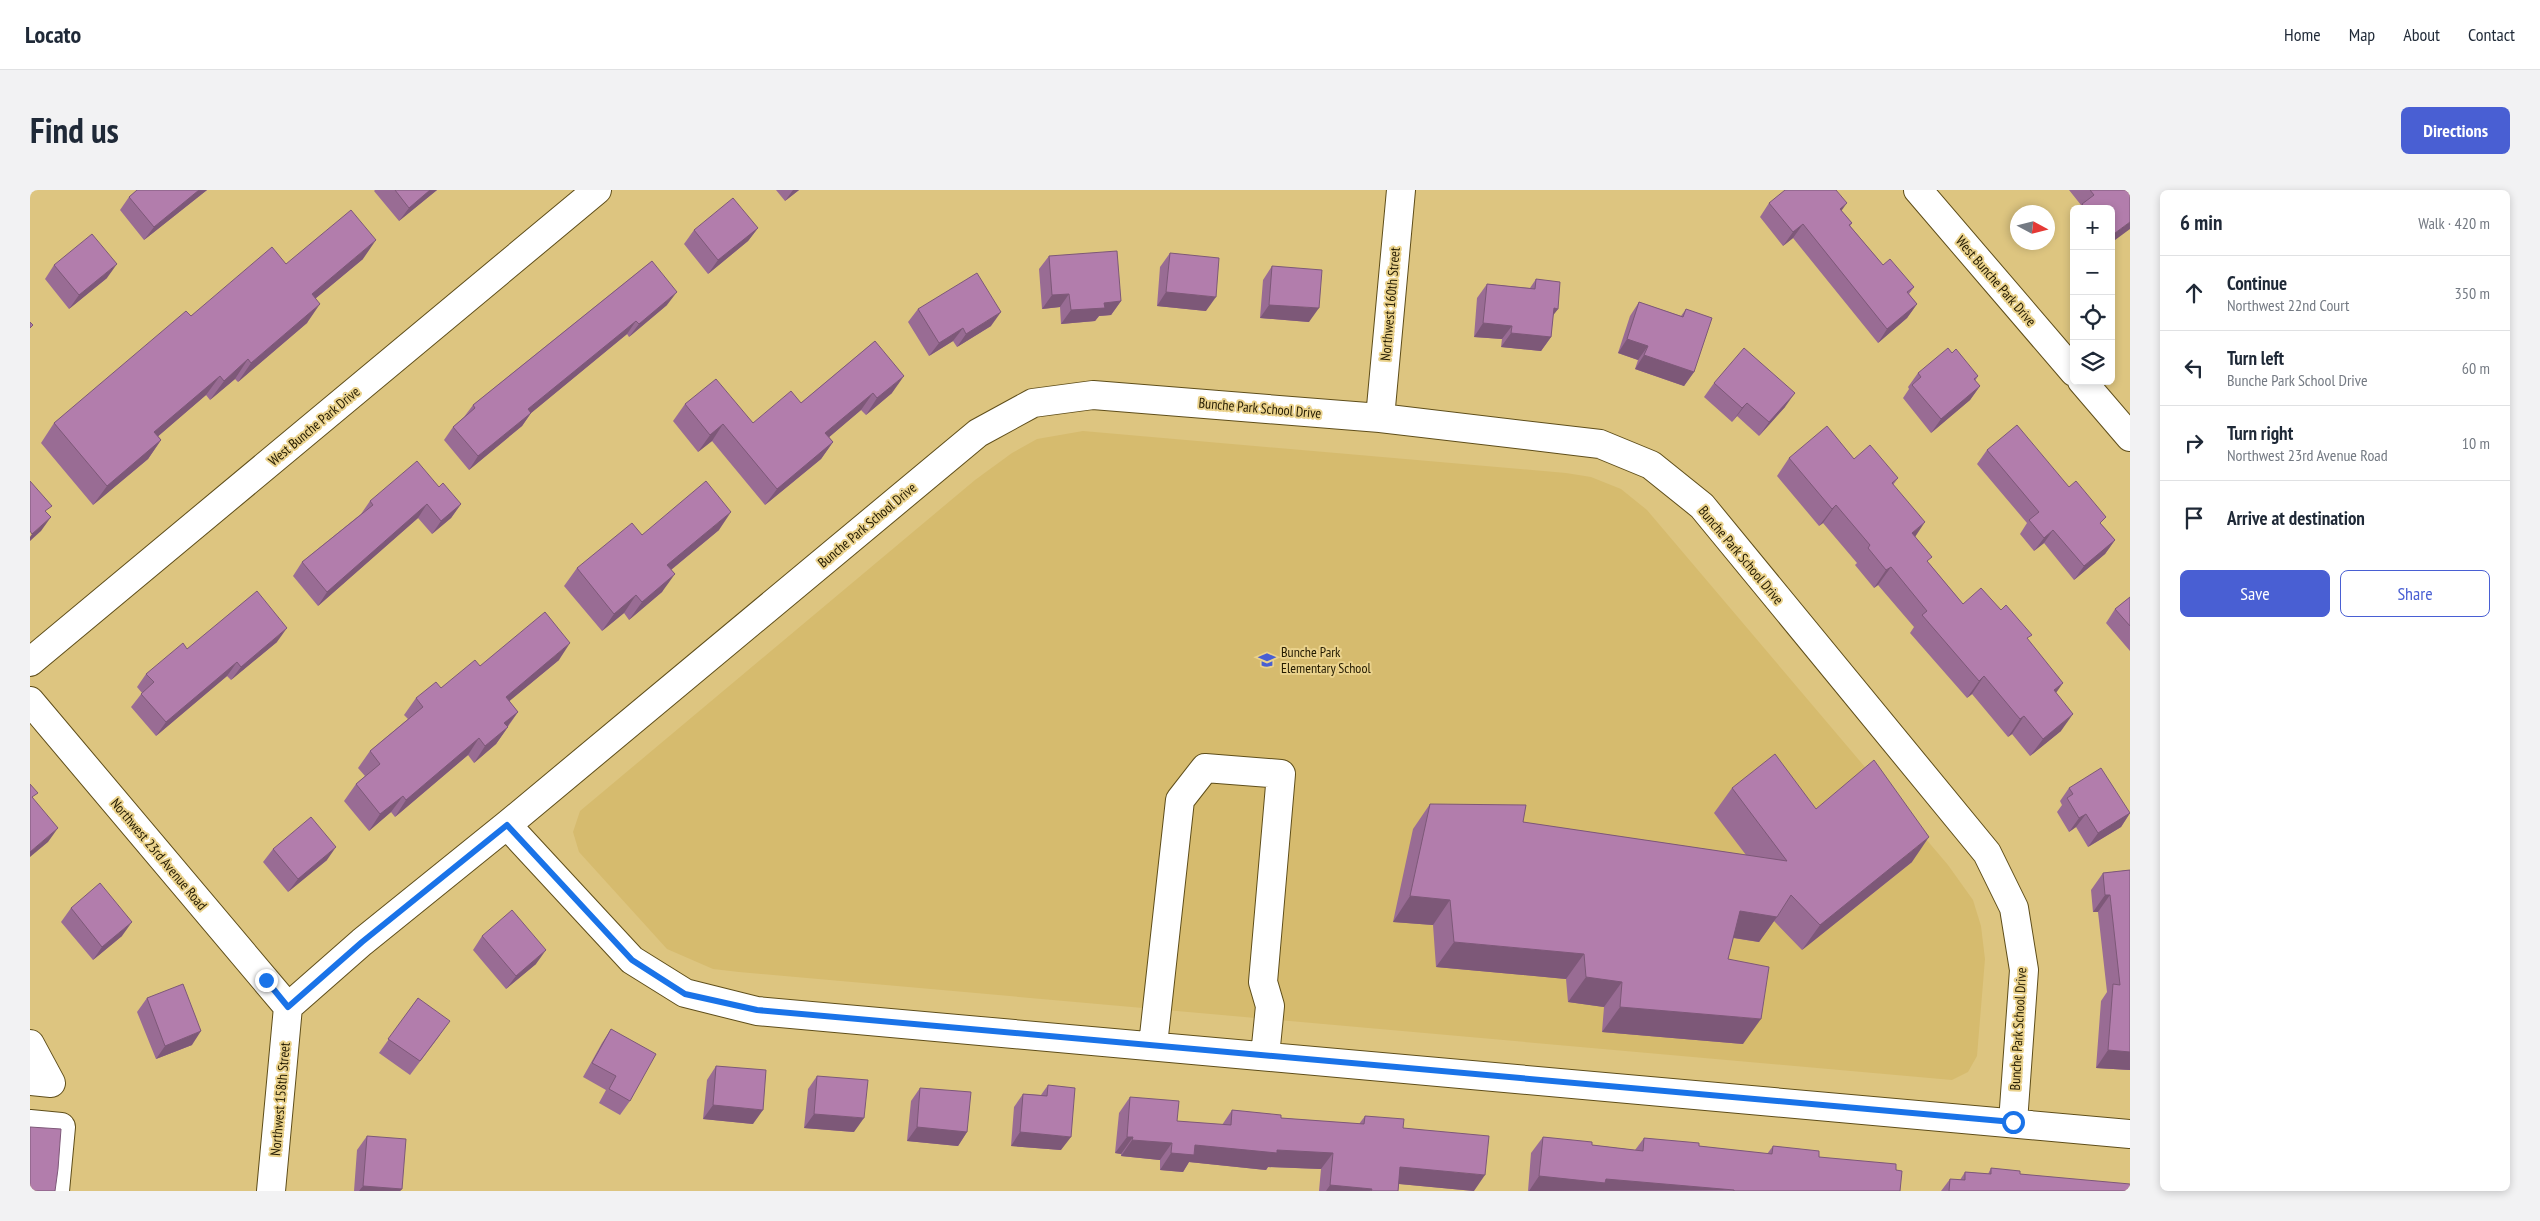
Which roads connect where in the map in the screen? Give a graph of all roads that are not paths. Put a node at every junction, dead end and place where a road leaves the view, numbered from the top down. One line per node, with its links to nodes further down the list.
1 (598, 190): 8 (street, West Bunche Park Drive)
2 (1401, 190): 6 (street, Northwest 160th Street)
3 (1918, 190): 4 (street, West Bunche Park Drive)
4 (2070, 367)
5 (2085, 385): 7 (street)
6 (1380, 418): 10 (street, Bunche Park School Drive); 16 (street, Bunche Park School Drive)
7 (2130, 437)
8 (30, 662)
9 (30, 701): 11 (street, Northwest 23rd Avenue Road)
10 (507, 825): 11 (street, Bunche Park School Drive); 13 (street)
11 (288, 1007): 20 (street, Northwest 158th Street)
12 (30, 1044): 15 (street)
13 (1153, 1045): 14 (street); 14 (street)
14 (1265, 1056): 16 (street)
15 (30, 1081)
16 (2013, 1122): 18 (street)
17 (30, 1124): 19 (street)
18 (2130, 1134)
19 (55, 1191)
20 (271, 1191)

